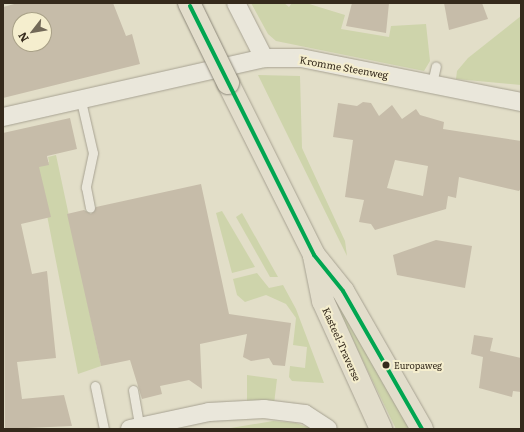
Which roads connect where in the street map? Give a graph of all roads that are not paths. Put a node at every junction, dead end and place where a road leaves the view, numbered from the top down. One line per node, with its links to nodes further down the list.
1 (188, 3): 10 (main road, Kasteel-Traverse, bridge)
2 (236, 3): 3 (street)
3 (264, 58): 5 (street, Kromme Steenweg); 6 (street, Kromme Steenweg)
4 (436, 66): 5 (lane)
5 (432, 83): 7 (street, Kromme Steenweg)
6 (81, 101): 8 (street, Kromme Steenweg); 9 (lane)
7 (521, 102)
8 (3, 117)
9 (90, 208)
10 (314, 255): 16 (main road, Kasteel-Traverse); 17 (main road, Kasteel-Traverse)
11 (95, 386): 14 (lane)
12 (133, 390): 13 (lane)
13 (134, 427): 15 (street)
14 (104, 429)
15 (328, 429)
16 (381, 429)
17 (422, 429)

